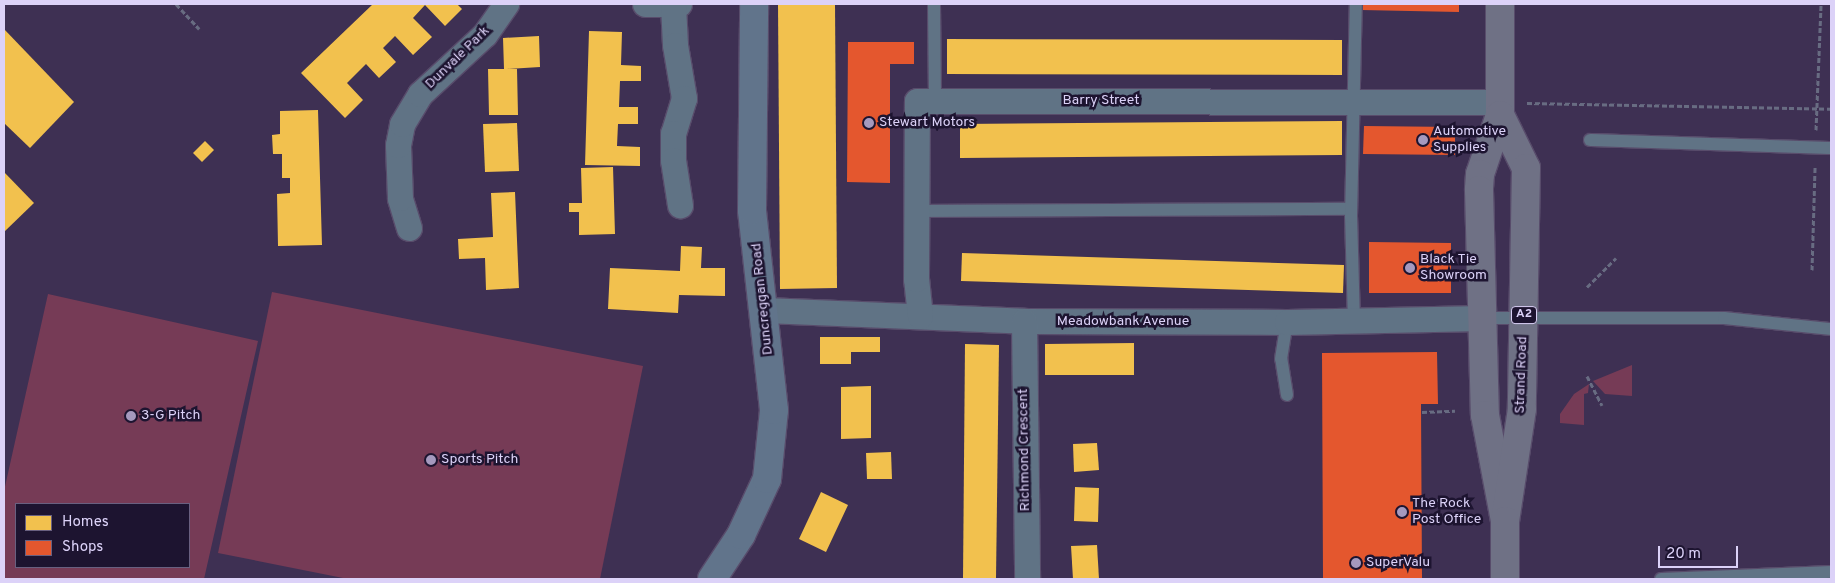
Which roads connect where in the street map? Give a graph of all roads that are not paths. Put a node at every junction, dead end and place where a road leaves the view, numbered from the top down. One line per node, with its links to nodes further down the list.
1 (506, 4): 16 (street, Dunvale Park)
2 (645, 4): 3 (street)
3 (676, 4): 13 (street)
4 (754, 4): 17 (main road, Duncreggan Road)
5 (934, 4): 8 (lane)
6 (1356, 4): 9 (lane)
7 (1500, 4): 10 (highway, Strand Road / A2)
8 (935, 101): 9 (street, Barry Street); 15 (street, Barry Street)
9 (1354, 102): 10 (street, Barry Street); 14 (lane)
10 (1500, 108): 19 (highway, Strand Road / A2); 20 (highway, Strand Road / A2)
11 (1590, 140): 12 (lane)
12 (1831, 148)
13 (680, 206)
14 (1352, 209): 15 (lane); 23 (lane)
15 (918, 211): 18 (street, Barry Street)
16 (409, 228)
17 (765, 310): 18 (street, Meadowbank Avenue); 28 (main road, Duncreggan Road)
18 (920, 316): 21 (street, Meadowbank Avenue)
19 (1524, 317): 20 (lane); 24 (lane); 26 (highway, Strand Road / A2)
20 (1482, 318): 23 (street, Meadowbank Avenue); 26 (highway, Strand Road / A2)
21 (1024, 321): 22 (street, Meadowbank Avenue); 29 (street, Richmond Crescent)
22 (1288, 322): 23 (street, Meadowbank Avenue); 25 (lane)
23 (1354, 322)
24 (1831, 329)
25 (1287, 395)
26 (1505, 521): 30 (highway, Strand Road / A2)
27 (1831, 572): 31 (lane)
28 (712, 579)
29 (1027, 579)
30 (1505, 579)
31 (1661, 579)

